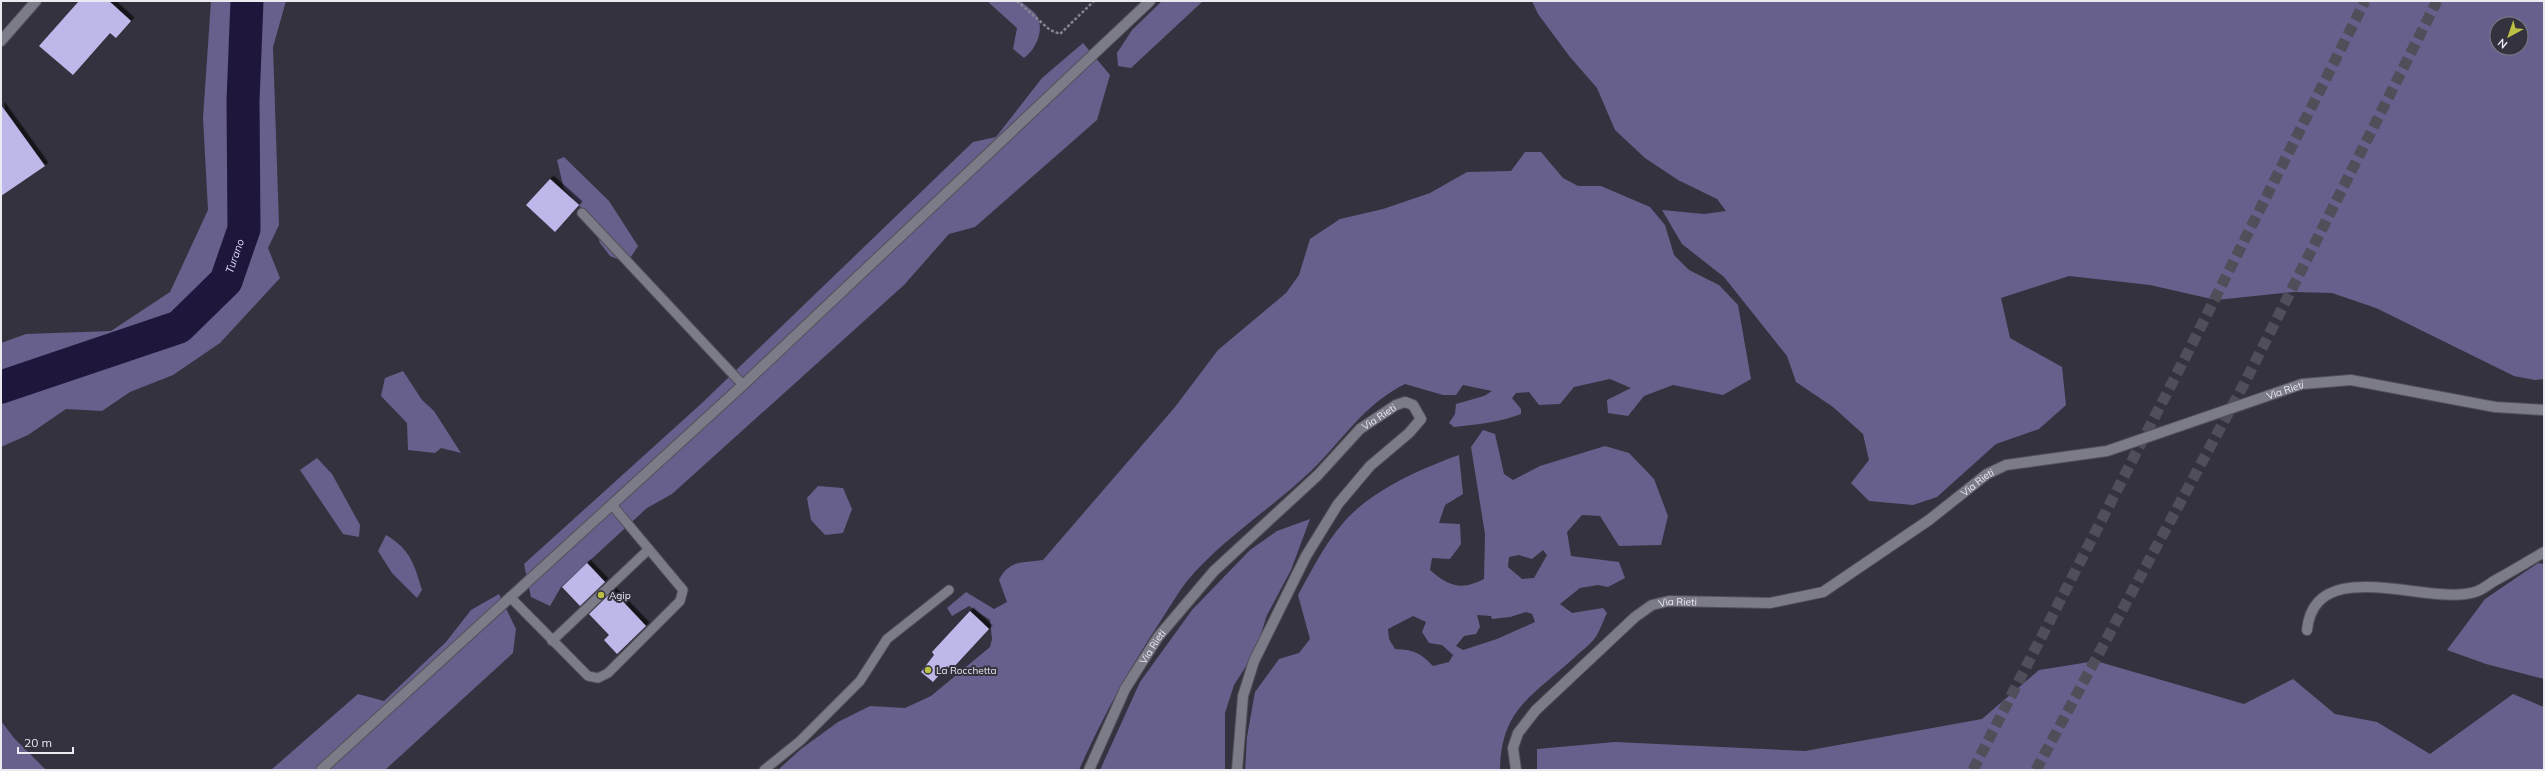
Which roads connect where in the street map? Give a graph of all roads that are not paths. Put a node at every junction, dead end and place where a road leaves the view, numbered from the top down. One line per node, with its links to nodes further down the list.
1 (36, 1): 3 (street)
2 (1150, 1): 5 (street)
3 (1, 41)
4 (582, 213): 5 (lane)
5 (743, 386): 7 (street)
6 (2544, 410): 18 (street, Via Rieti)
7 (612, 505): 8 (lane); 11 (street)
8 (649, 549): 13 (lane); 13 (lane)
9 (2544, 552): 12 (street)
10 (949, 590): 15 (lane)
11 (510, 597): 13 (lane); 14 (street)
12 (2307, 630)
13 (552, 641)
14 (321, 770)
15 (764, 770)
16 (1089, 770): 17 (street, Via Rieti)
17 (1237, 770)
18 (1516, 770)

